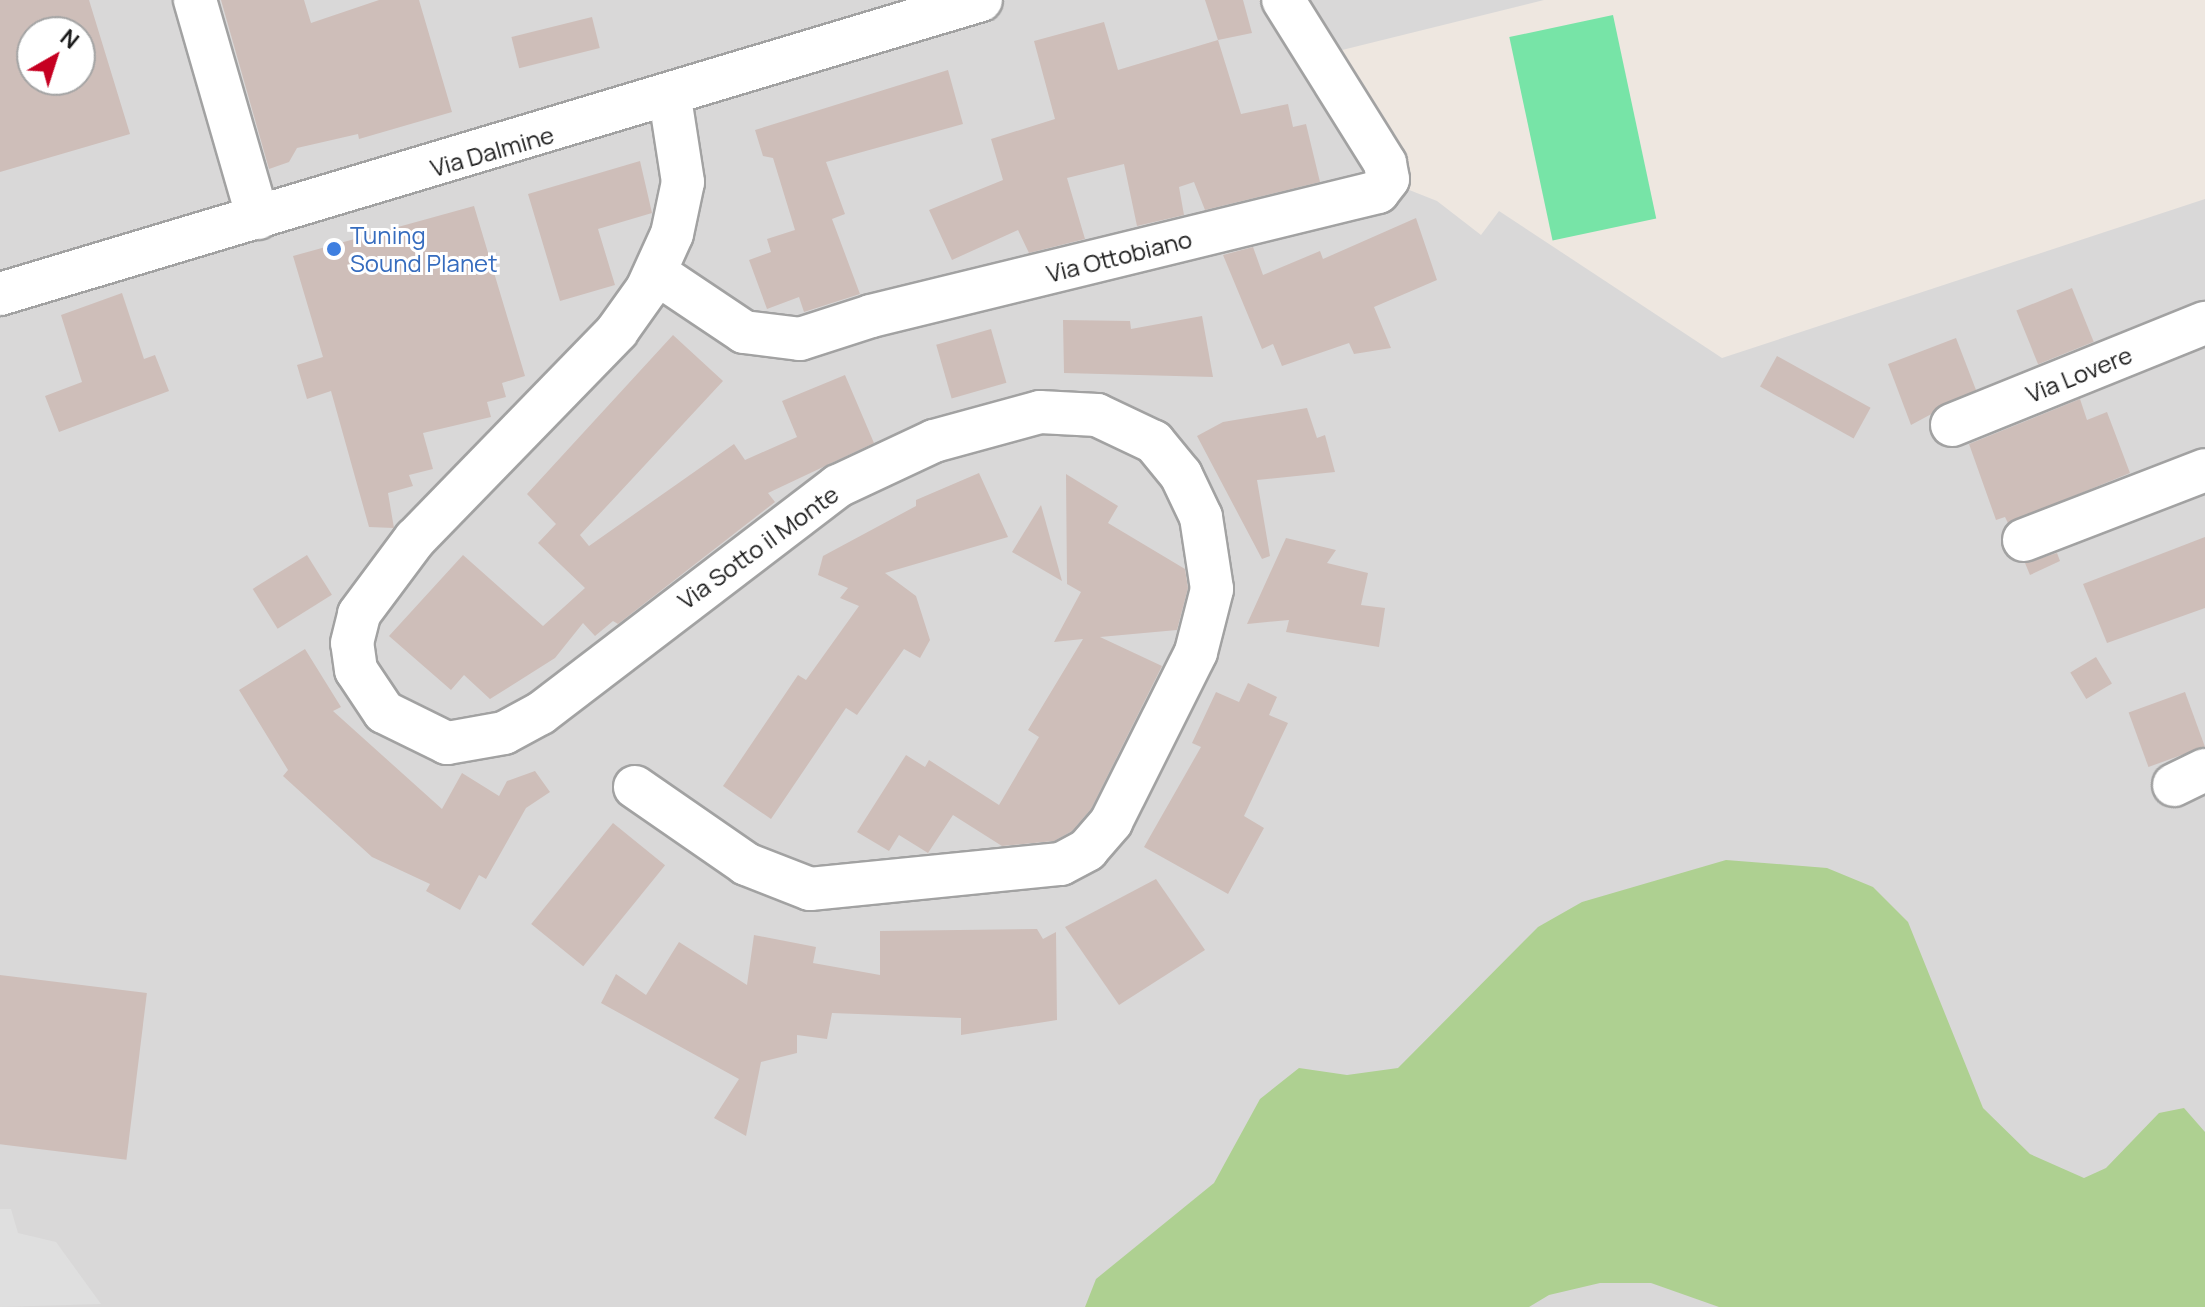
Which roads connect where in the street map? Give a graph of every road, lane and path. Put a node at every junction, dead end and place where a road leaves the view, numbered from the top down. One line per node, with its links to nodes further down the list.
1 (195, 0): 5 (street)
2 (981, 0): 4 (street, Via Dalmine)
3 (1283, 0): 6 (street, Via Ottobiano)
4 (670, 98): 5 (street, Via Dalmine); 6 (street, Via Sotto il Monte)
5 (258, 218): 7 (street, Via Dalmine)
6 (656, 273): 12 (street, Via Sotto il Monte)
7 (0, 294)
8 (2205, 323): 9 (street, Via Lovere)
9 (1952, 425)
10 (2205, 470): 11 (street)
11 (2024, 540)
12 (635, 787)

